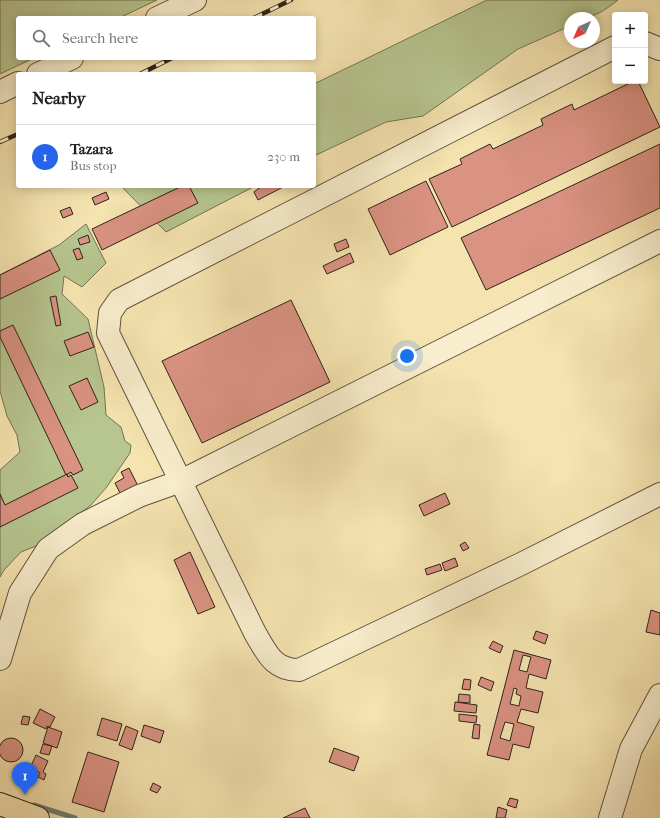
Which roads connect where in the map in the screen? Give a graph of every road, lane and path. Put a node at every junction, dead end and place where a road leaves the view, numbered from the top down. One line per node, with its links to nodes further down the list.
1 (195, 0): 2 (lane)
2 (161, 16)
3 (648, 44): 5 (lane)
4 (613, 48): 11 (lane)
5 (660, 49)
6 (68, 60): 7 (lane)
7 (42, 72)
8 (16, 84): 9 (lane)
9 (0, 92)
10 (660, 241): 11 (lane)
11 (181, 481): 12 (lane); 13 (lane)
12 (660, 494)
13 (0, 659)
14 (660, 695): 17 (lane)
15 (0, 804): 16 (highway)
16 (38, 818)
17 (610, 818)

